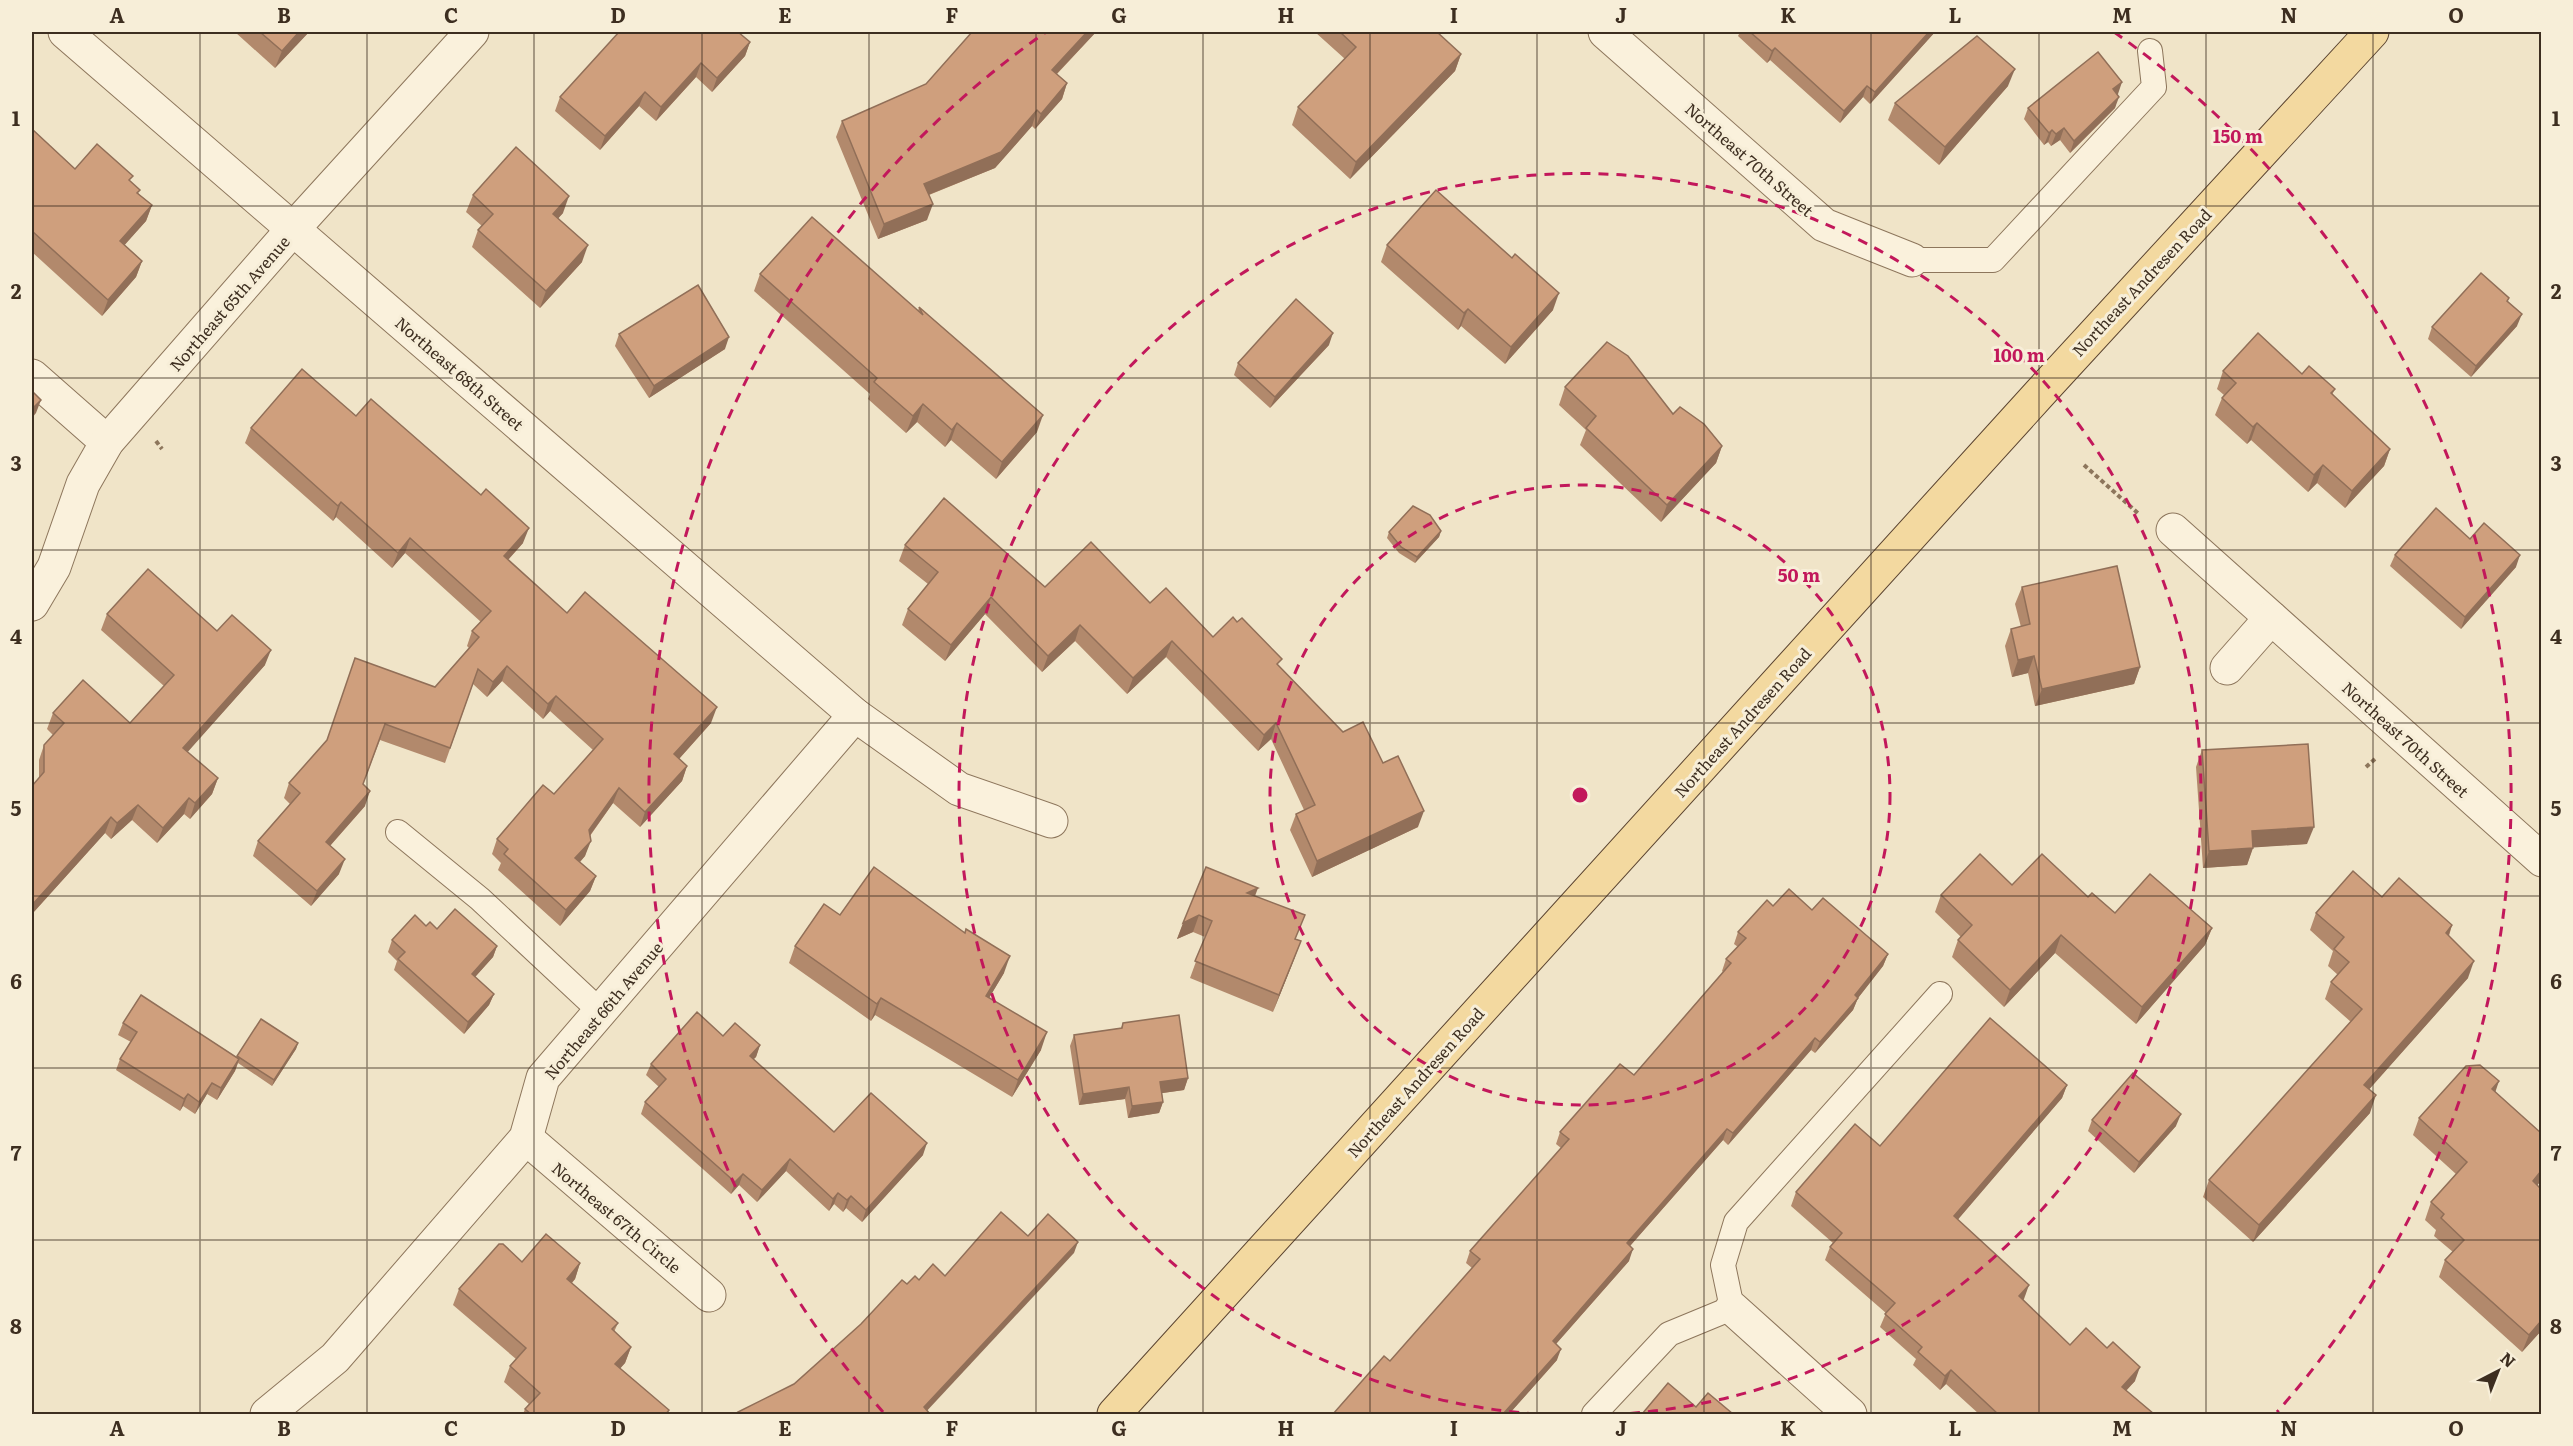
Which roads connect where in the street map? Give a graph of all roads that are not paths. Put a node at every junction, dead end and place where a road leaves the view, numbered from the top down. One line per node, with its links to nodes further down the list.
1 (65, 32): 6 (street, Northeast 68th Street)
2 (472, 32): 6 (street, Northeast 65th Avenue)
3 (1605, 32): 7 (street, Northeast 70th Street)
4 (2372, 32): 24 (main road, Northeast Andresen Road)
5 (2150, 51): 7 (lane)
6 (293, 229): 9 (street, Northeast 65th Avenue); 14 (street, Northeast 68th Street)
7 (1912, 260)
8 (32, 376): 9 (street)
9 (107, 442): 11 (street, Northeast 65th Avenue)
10 (2173, 530): 12 (street, Northeast 70th Street)
11 (32, 604)
12 (2271, 618): 13 (street); 17 (street, Northeast 70th Street)
13 (2227, 668)
14 (855, 715): 15 (street, Northeast 68th Street); 19 (street, Northeast 66th Avenue)
15 (1051, 821)
16 (398, 832): 19 (lane)
17 (2541, 860)
18 (1940, 994): 22 (lane)
19 (601, 1012): 20 (street, Northeast 66th Avenue)
20 (526, 1138): 21 (street, Northeast 67th Circle); 23 (street, Northeast 66th Avenue)
21 (709, 1295)
22 (1732, 1308): 25 (lane); 26 (street)
23 (267, 1414)
24 (1114, 1414)
25 (1594, 1414)
26 (1850, 1414)

